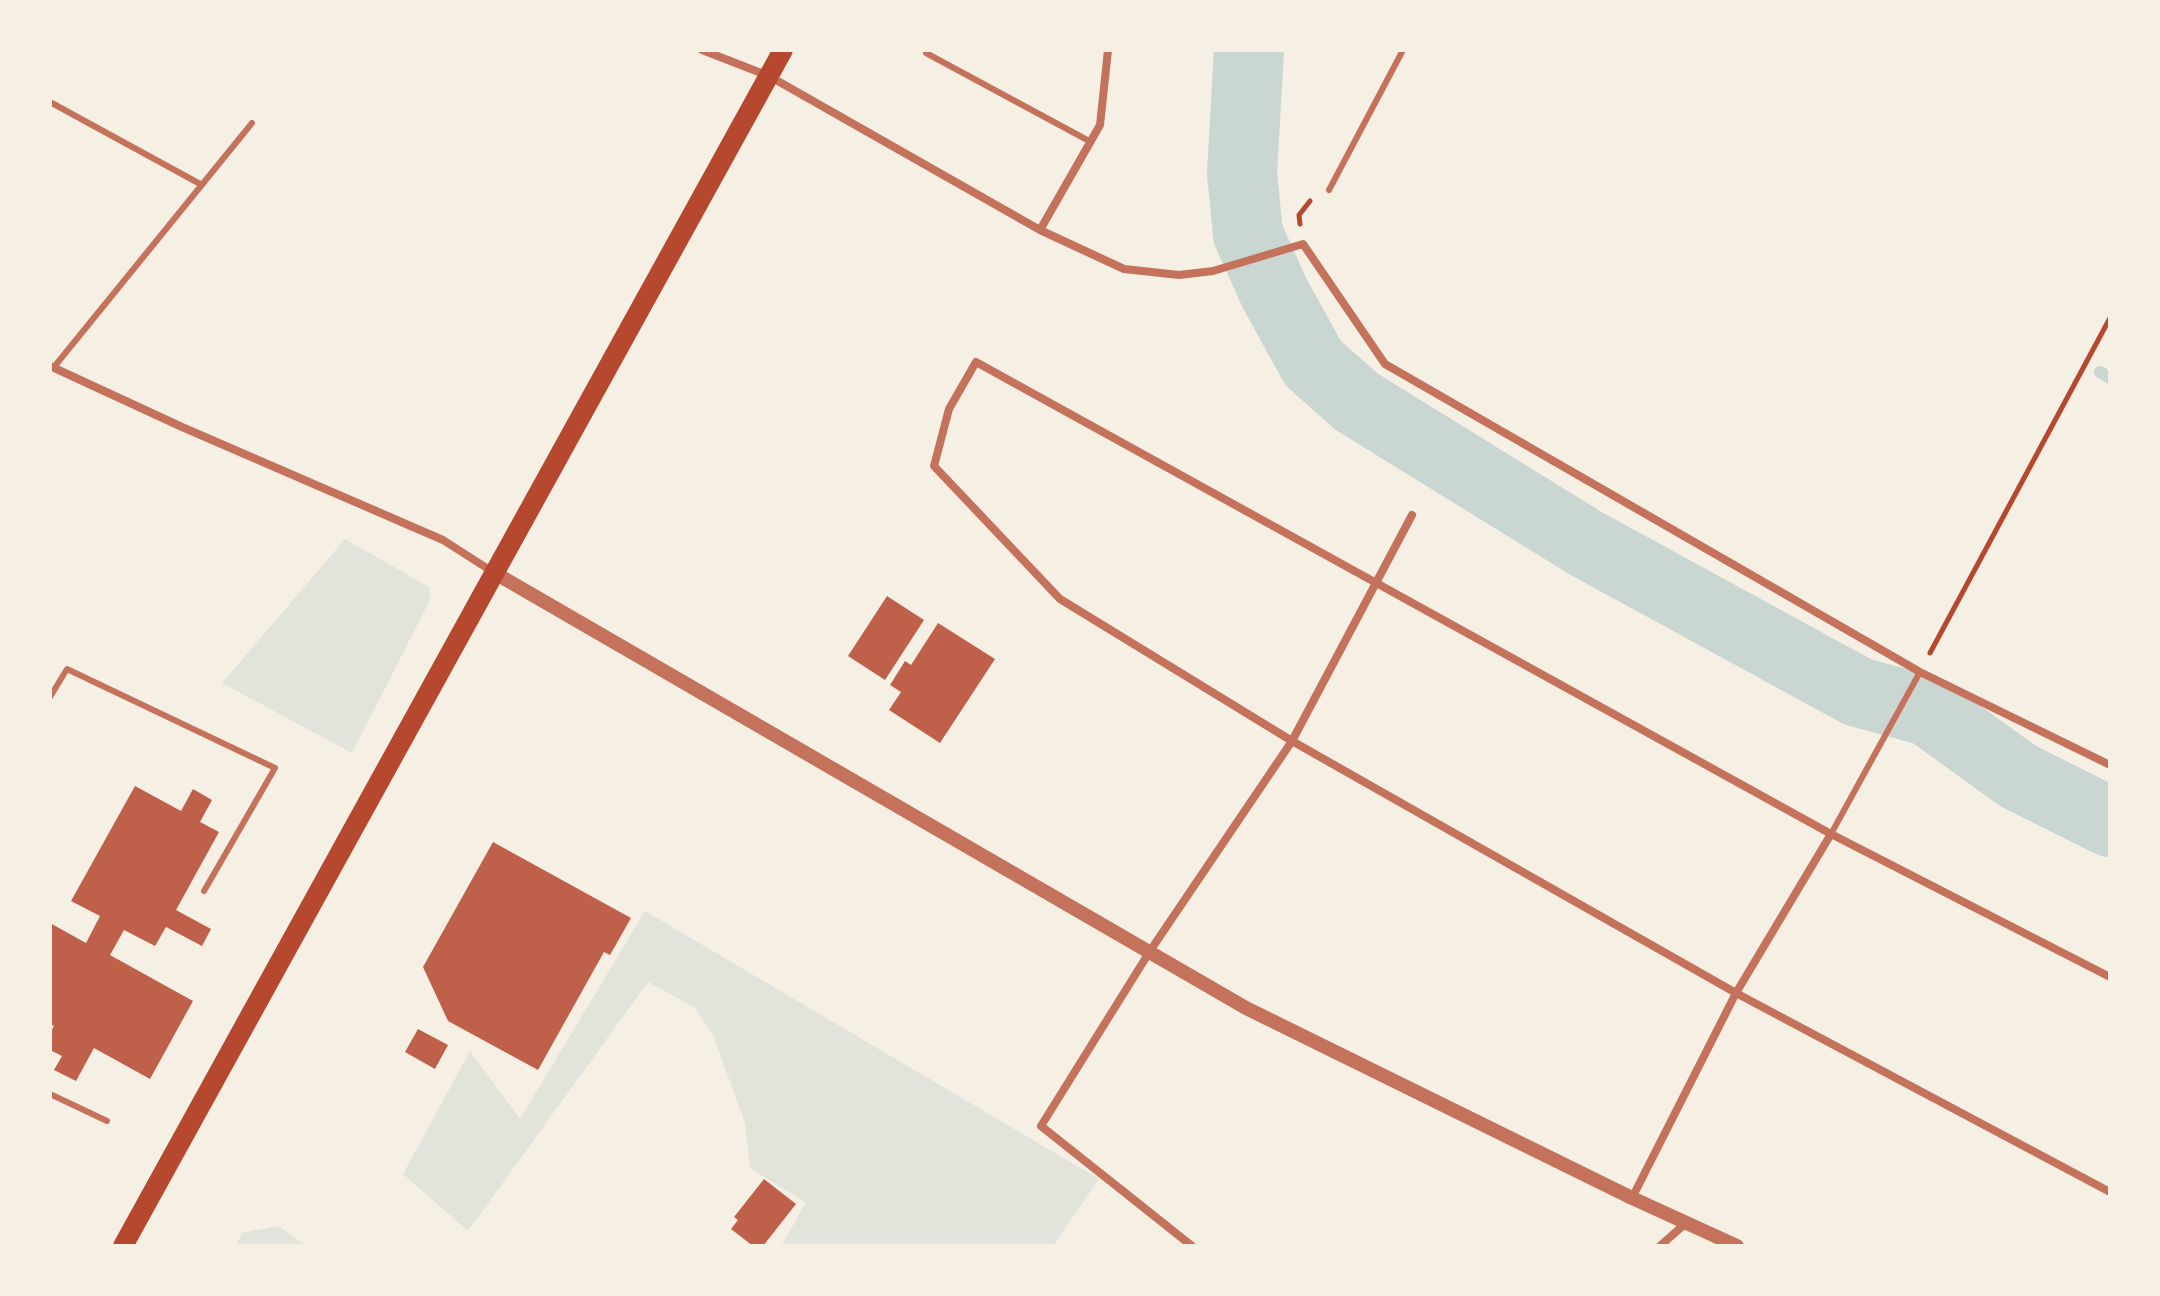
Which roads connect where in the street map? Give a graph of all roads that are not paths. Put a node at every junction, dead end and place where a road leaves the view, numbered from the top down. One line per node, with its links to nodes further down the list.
1 (702, 50): 6 (street)
2 (783, 50): 6 (main road)
3 (1108, 50): 9 (street)
4 (1403, 50): 11 (lane)
5 (926, 53): 9 (lane)
6 (769, 76): 12 (street); 15 (main road)
7 (50, 102): 10 (lane)
8 (252, 123): 10 (lane)
9 (1091, 142): 12 (street)
10 (202, 185): 13 (lane)
11 (1329, 190)
12 (1040, 230): 17 (street)
13 (52, 366): 15 (street)
14 (1412, 515): 16 (street)
15 (493, 572): 23 (street); 31 (main road)
16 (1376, 583): 19 (street); 19 (street); 21 (street)
17 (1920, 672): 20 (street); 21 (lane)
18 (50, 697): 22 (lane)
19 (1292, 741): 23 (street); 25 (street)
20 (2110, 765)
21 (1831, 834): 24 (street); 25 (street)
22 (204, 891)
23 (1150, 951): 29 (street); 32 (street)
24 (2110, 977)
25 (1736, 993): 28 (street); 29 (street)
26 (50, 1094): 27 (lane)
27 (107, 1121)
28 (2110, 1192)
29 (1632, 1198): 30 (street)
30 (1687, 1222): 33 (street); 34 (street)
31 (123, 1246)
32 (1192, 1246)
33 (1660, 1246)
34 (1737, 1246)

